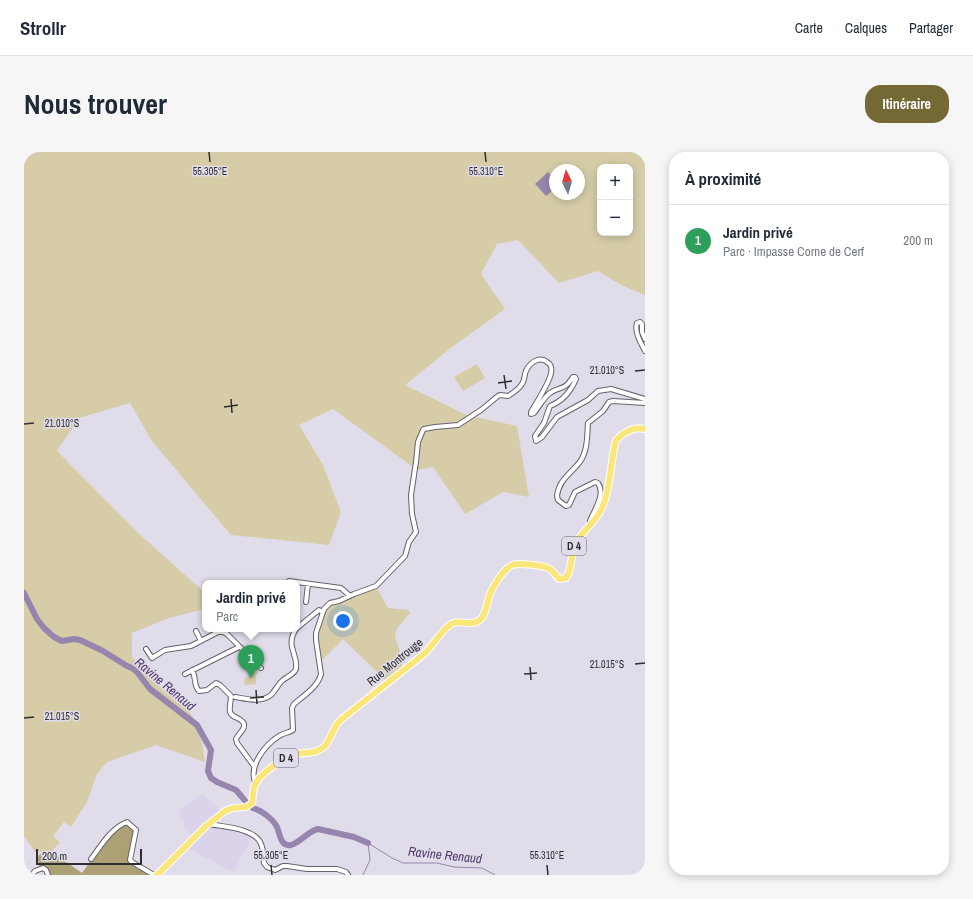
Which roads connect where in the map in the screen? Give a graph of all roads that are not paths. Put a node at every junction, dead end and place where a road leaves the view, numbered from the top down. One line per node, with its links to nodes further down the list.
1 (645, 339): 2 (street)
2 (645, 351)
3 (645, 399): 9 (street)
4 (645, 403): 6 (street)
5 (645, 429): 6 (main road, Rue Montrouge / D 4)
6 (592, 523): 25 (main road, Rue Montrouge / D 4)
7 (300, 583): 8 (street)
8 (308, 584): 9 (street); 10 (street)
9 (350, 596): 11 (street)
10 (306, 602)
11 (323, 612): 12 (street); 24 (street)
12 (304, 622): 13 (street); 14 (street)
13 (300, 624)
14 (300, 625)
15 (196, 631): 17 (street)
16 (294, 632): 23 (street)
17 (201, 641): 18 (street); 19 (street)
18 (238, 647): 20 (street); 21 (street)
19 (146, 649)
20 (261, 668)
21 (192, 670): 22 (street); 24 (street)
22 (185, 674)
23 (235, 697)
24 (254, 766): 25 (street)
25 (256, 784): 26 (main road, Rue Montrouge / D 4)
26 (209, 824): 31 (main road, Rue Montrouge / D 4); 32 (street)
27 (91, 859): 30 (street)
28 (32, 875): 29 (street)
29 (48, 875)
30 (154, 875)
31 (157, 875)
32 (348, 875)

